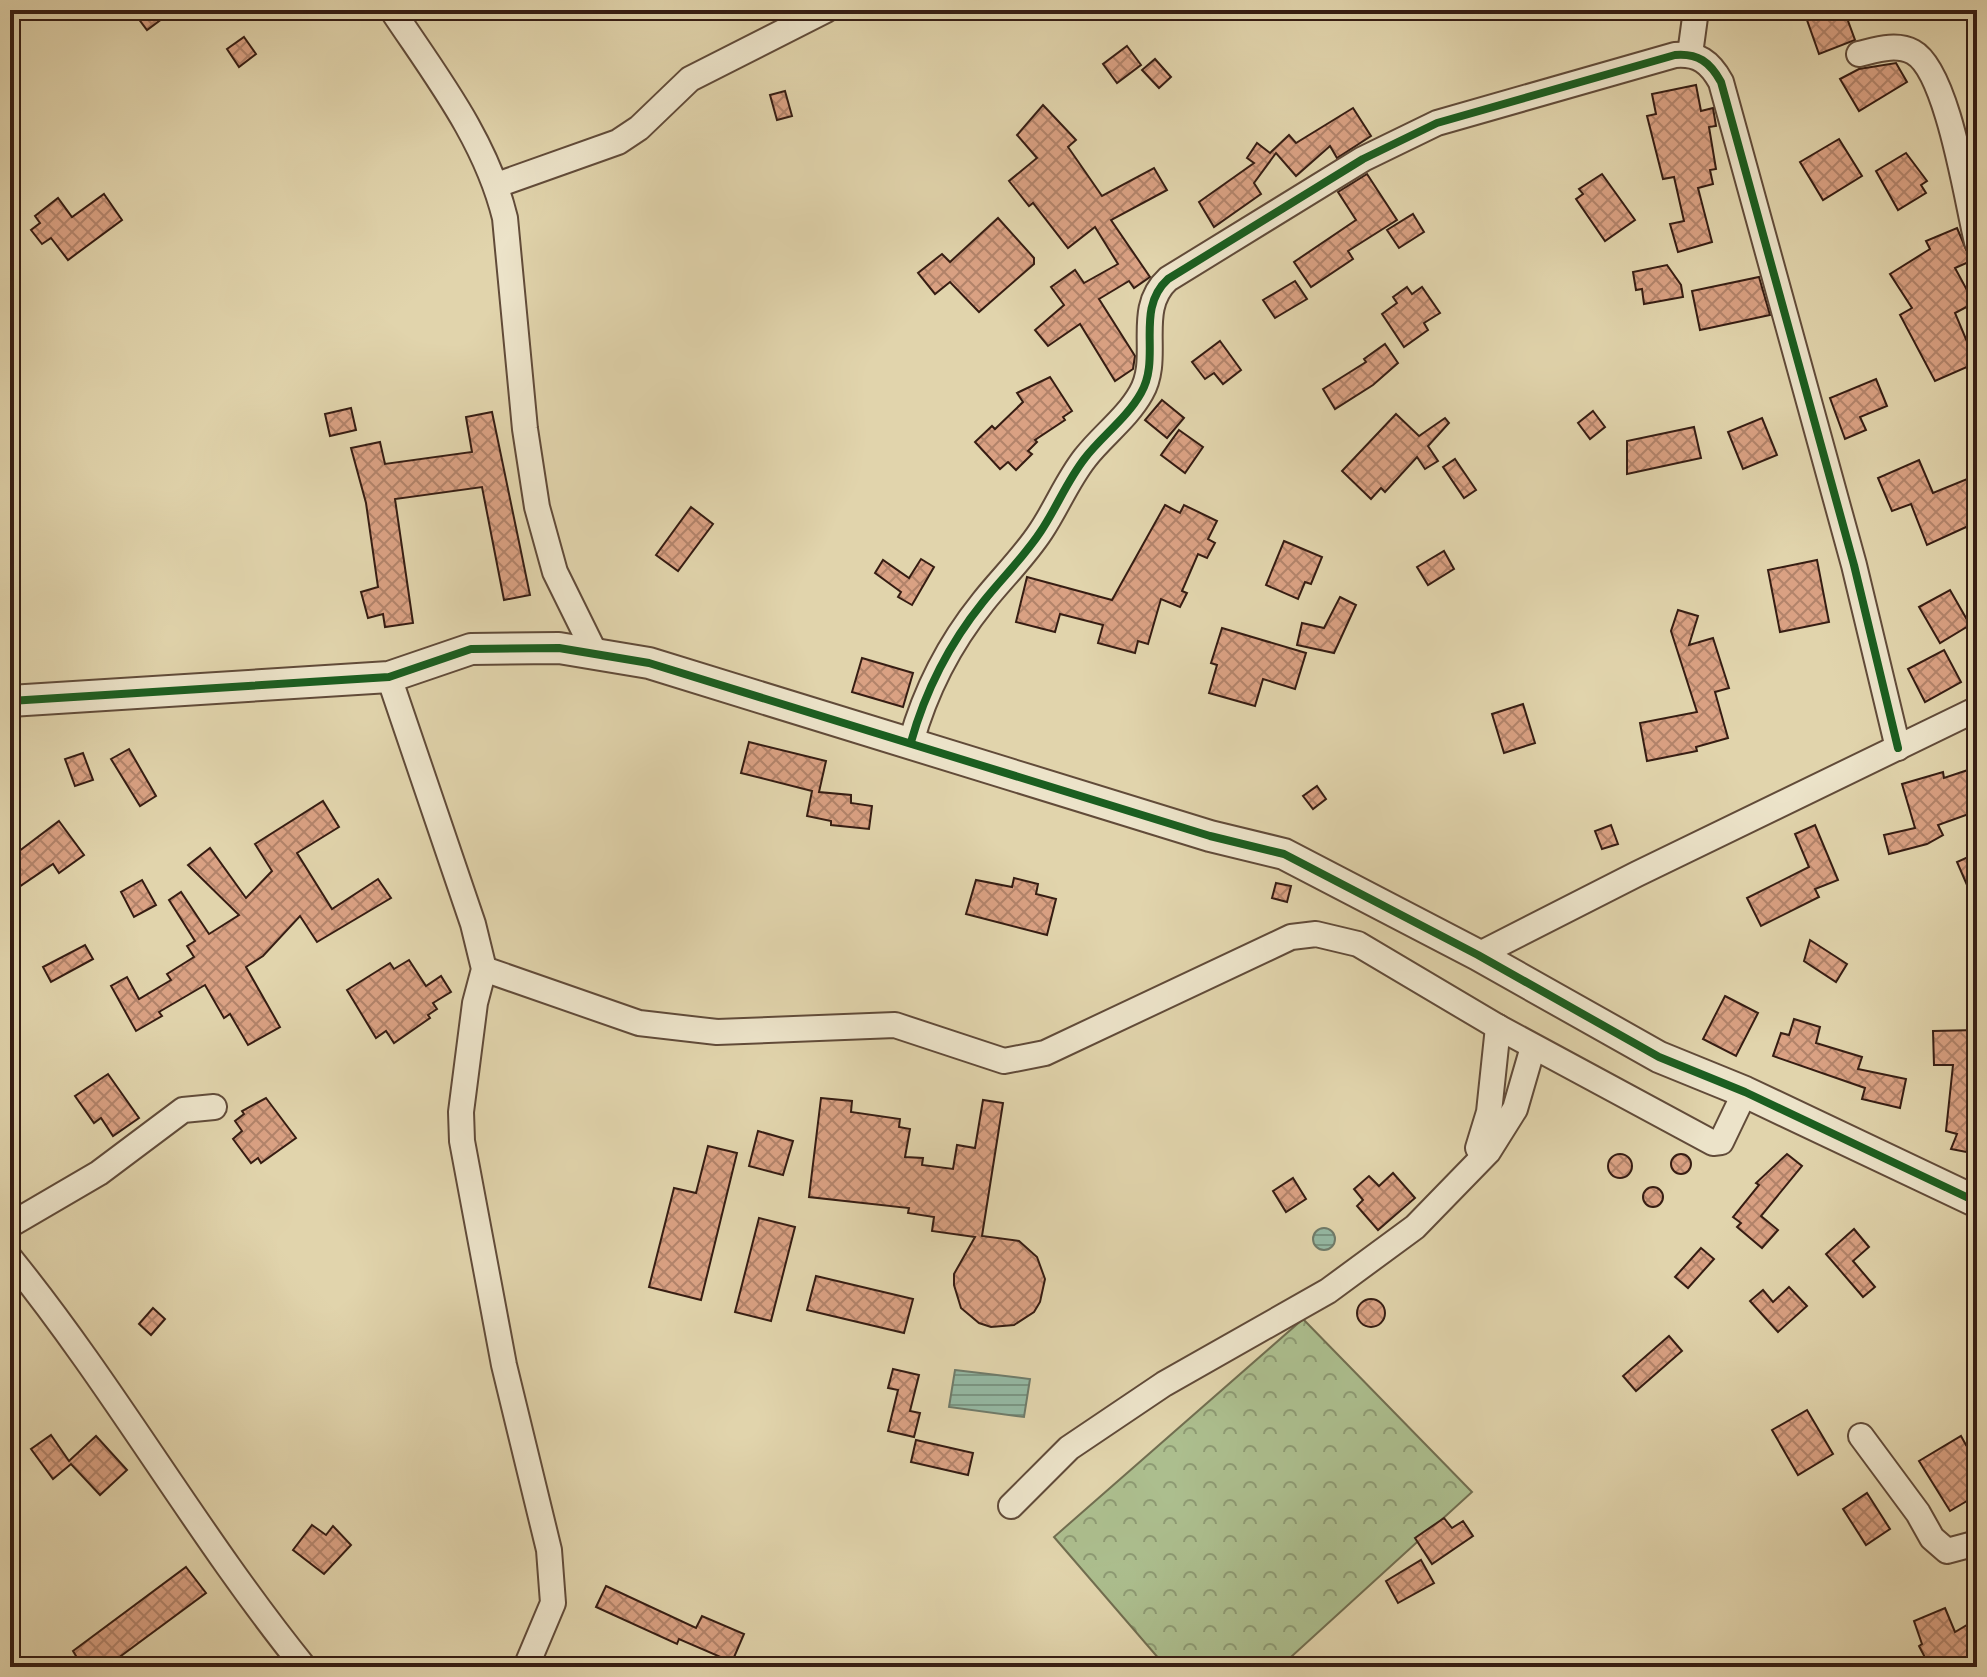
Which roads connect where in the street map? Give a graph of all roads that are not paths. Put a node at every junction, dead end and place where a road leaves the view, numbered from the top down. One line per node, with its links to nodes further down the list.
1 (392, 10): 6 (street)
2 (826, 10): 6 (street)
3 (1696, 10): 4 (street)
4 (1690, 54): 12 (street); 13 (street)
5 (1859, 54): 7 (street)
6 (497, 185): 8 (street)
7 (1977, 242)
8 (595, 653): 9 (street); 12 (street)
9 (389, 677): 10 (street); 15 (street)
10 (10, 701)
11 (1977, 709): 13 (street)
12 (911, 742): 14 (street)
13 (1898, 748): 14 (street)
14 (1478, 955): 18 (street)
15 (484, 969): 16 (street); 28 (street)
16 (1498, 1027): 17 (street); 20 (street)
17 (1533, 1047): 18 (street); 20 (street)
18 (1745, 1092): 21 (street)
19 (214, 1107): 22 (street)
20 (1469, 1173): 25 (street)
21 (1977, 1202)
22 (10, 1225)
23 (10, 1258): 27 (street)
24 (1861, 1436): 26 (street)
25 (1011, 1506)
26 (1977, 1543)
27 (304, 1667)
28 (526, 1667)

